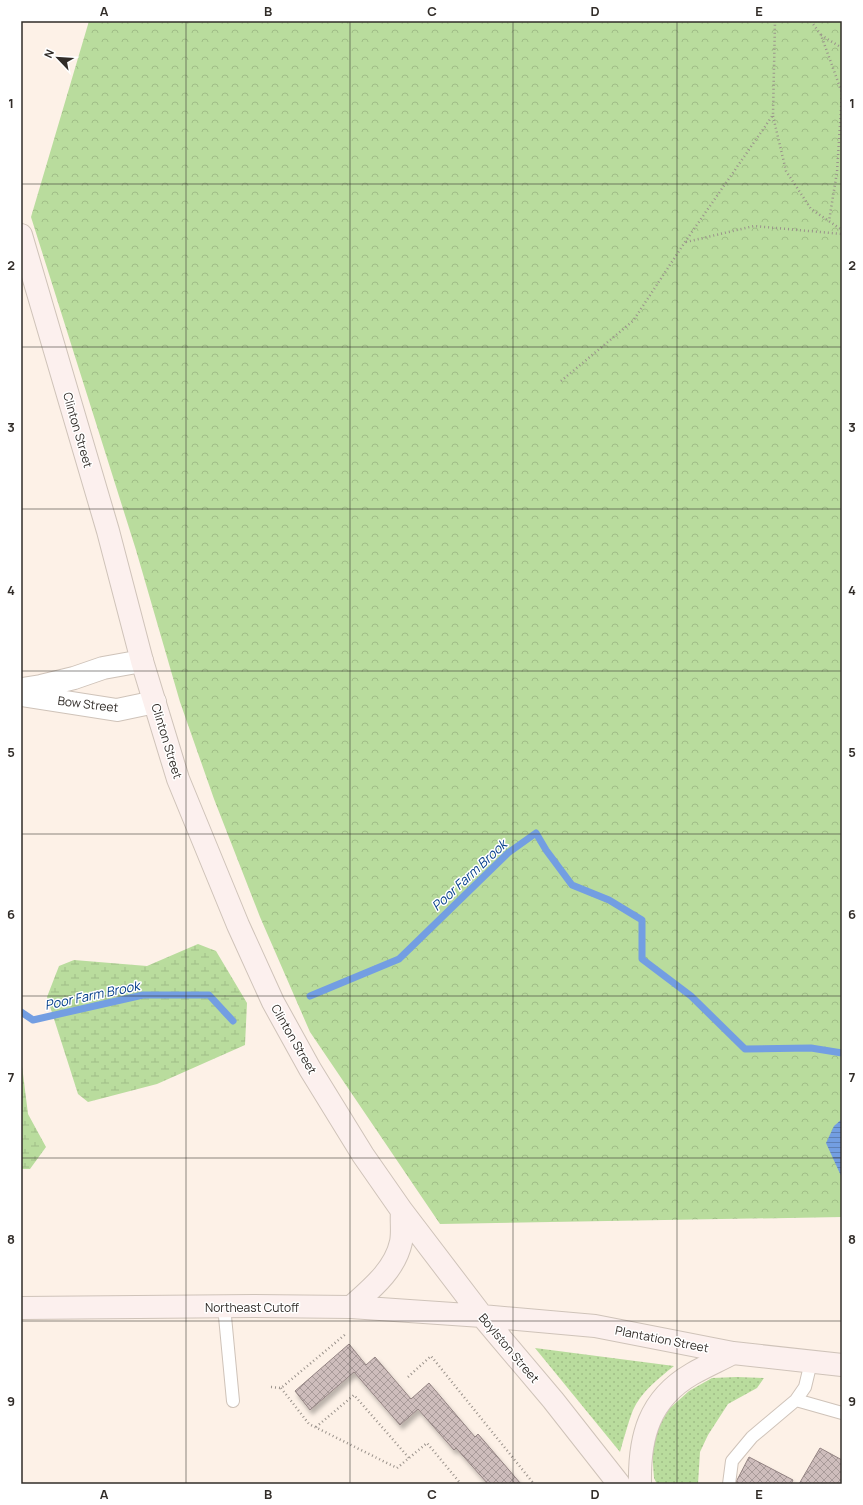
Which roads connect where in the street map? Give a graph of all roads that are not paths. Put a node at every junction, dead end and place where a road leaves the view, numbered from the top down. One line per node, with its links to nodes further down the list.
1 (21, 235): 2 (main road, Clinton Street)
2 (142, 660): 3 (street, Bow Street); 5 (main road, Clinton Street)
3 (21, 689)
4 (21, 695): 5 (street, Bow Street)
5 (155, 702): 6 (main road, Clinton Street)
6 (402, 1211): 8 (main road); 10 (main road, Boylston Street)
7 (224, 1306): 8 (main road, Northeast Cutoff); 9 (main road, Northeast Cutoff); 15 (lane)
8 (351, 1307): 10 (main road, Northeast Cutoff)
9 (21, 1308)
10 (482, 1316): 11 (main road, Plantation Street); 17 (main road, Boylston Street)
11 (733, 1353): 12 (main road, Plantation Street); 18 (main road)
12 (810, 1362): 13 (main road, Plantation Street); 14 (lane)
13 (842, 1365)
14 (796, 1400): 16 (lane); 19 (lane)
15 (233, 1401)
16 (842, 1413)
17 (619, 1484)
18 (640, 1484)
19 (729, 1484)

